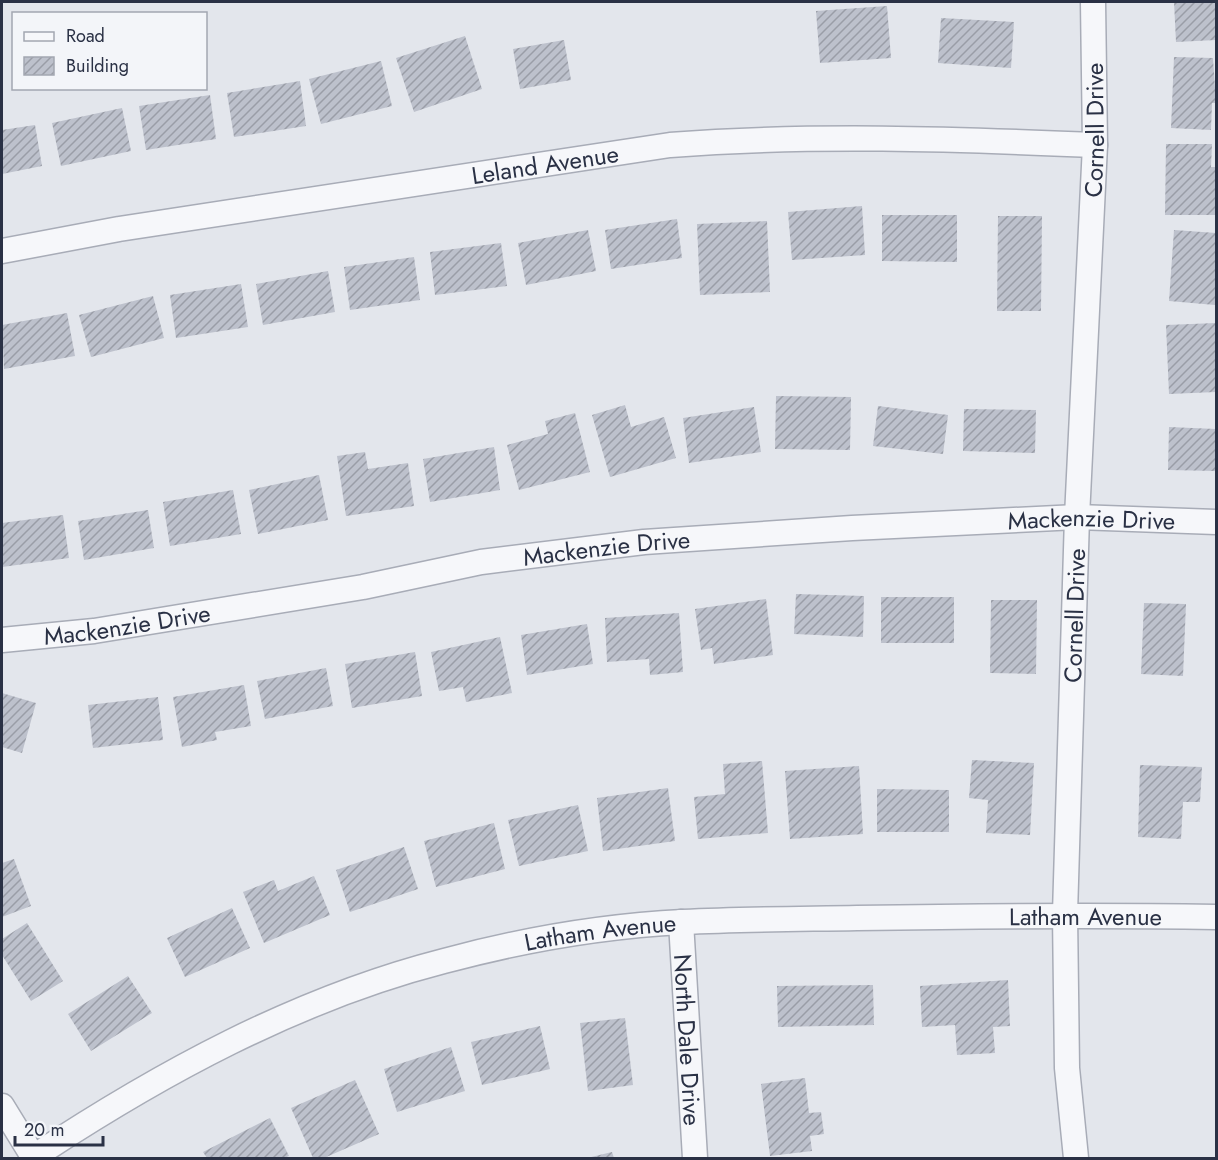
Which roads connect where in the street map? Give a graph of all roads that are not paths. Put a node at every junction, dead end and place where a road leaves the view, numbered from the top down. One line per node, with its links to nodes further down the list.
1 (1093, 2): 2 (street, Cornell Drive)
2 (1095, 146): 3 (street, Leland Avenue); 4 (street, Cornell Drive)
3 (2, 251)
4 (1077, 517): 5 (street, Mackenzie Drive); 6 (street, Mackenzie Drive); 7 (street, Cornell Drive)
5 (1216, 522)
6 (2, 639)
7 (1065, 914): 8 (street, Latham Avenue); 9 (street, Latham Avenue); 13 (street, Cornell Drive)
8 (1216, 917)
9 (681, 922): 11 (street, Latham Avenue); 12 (street, North Dale Drive)
10 (2, 1106): 11 (street)
11 (33, 1158)
12 (695, 1158)
13 (1076, 1158)

